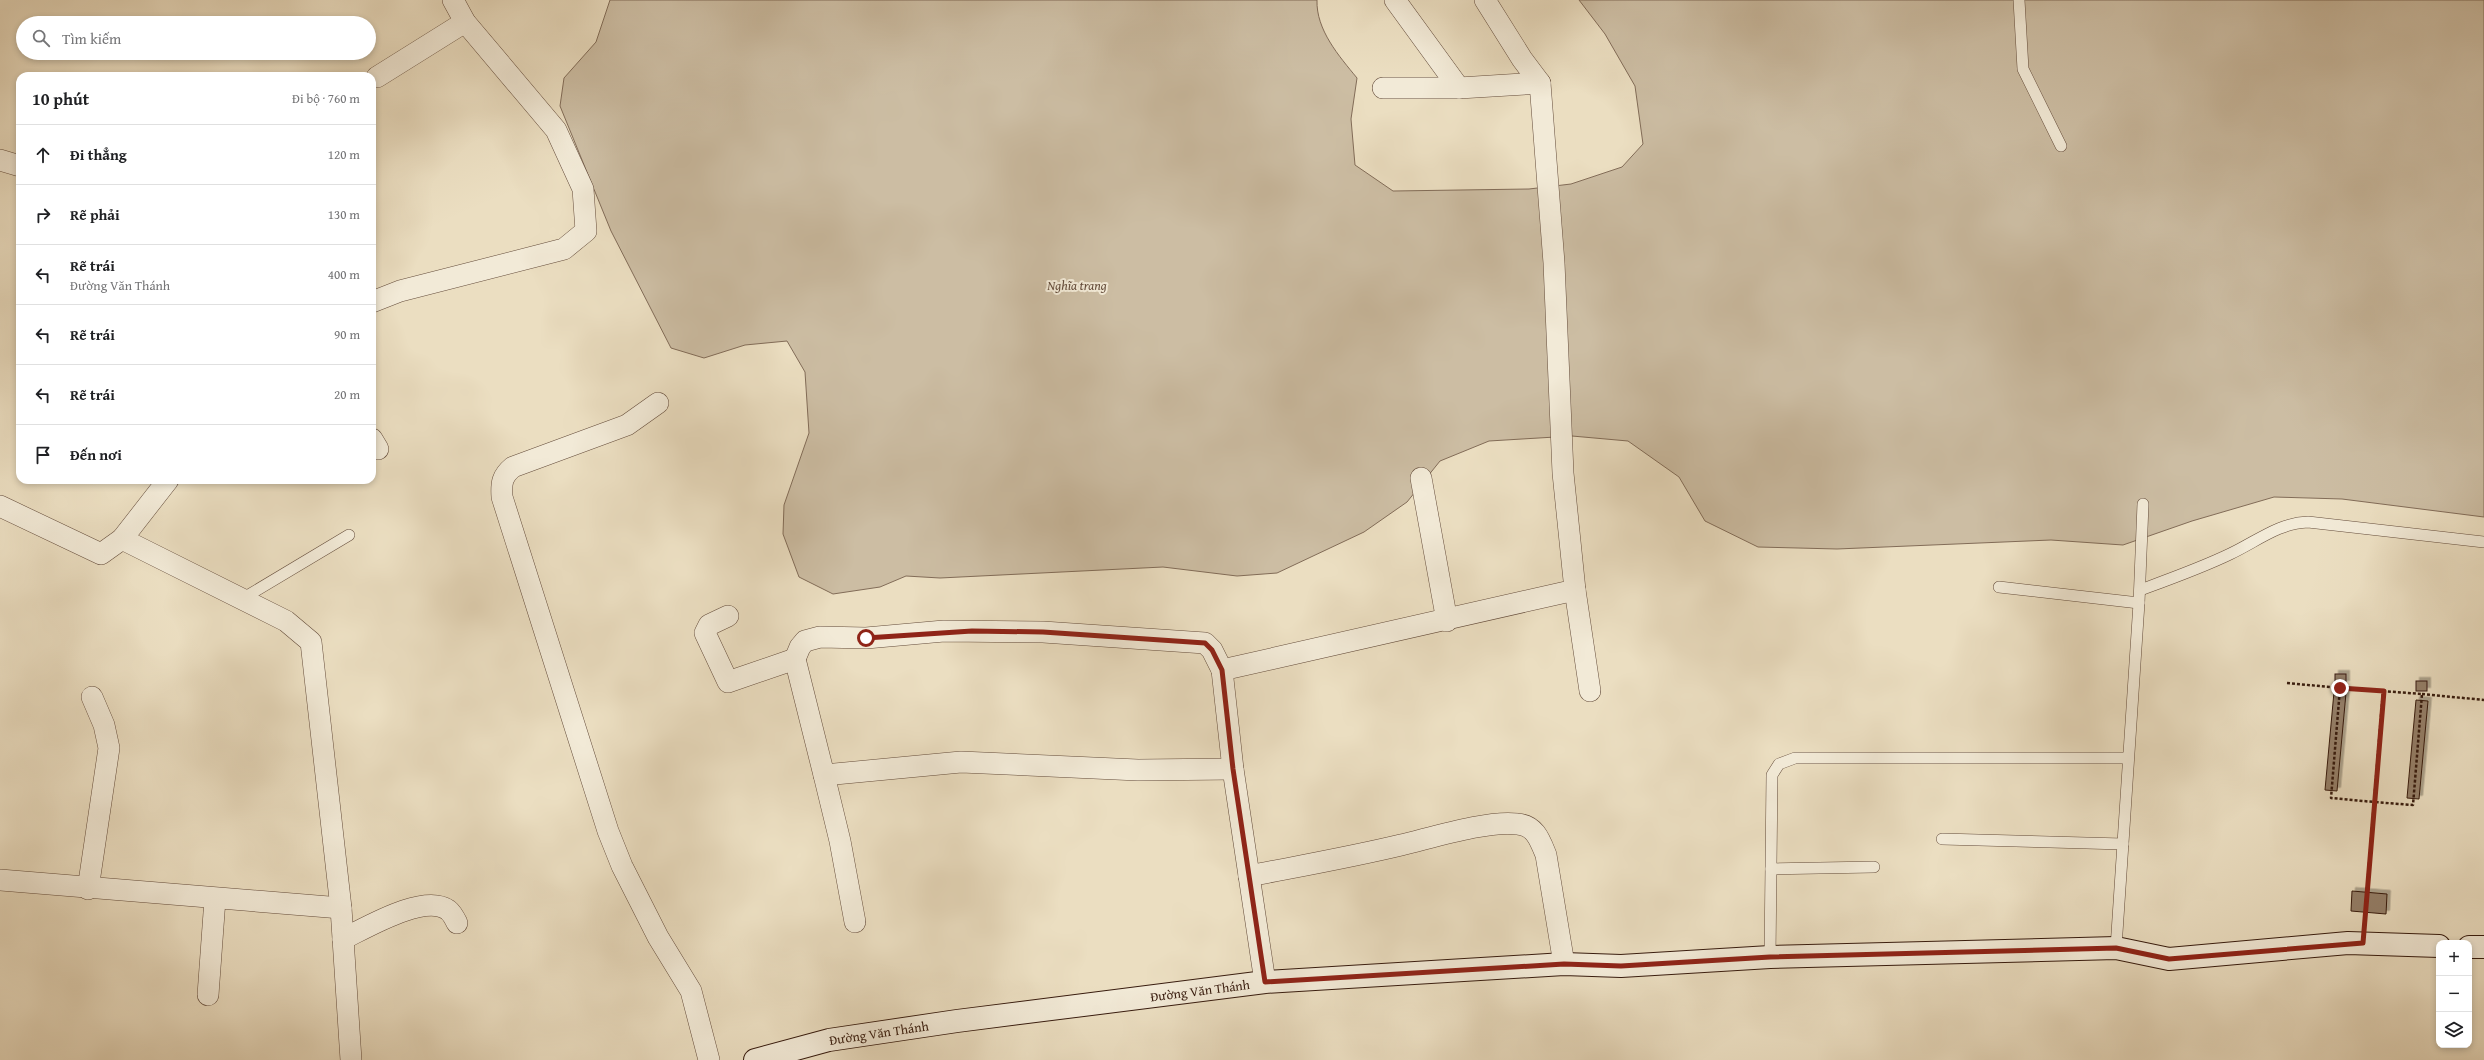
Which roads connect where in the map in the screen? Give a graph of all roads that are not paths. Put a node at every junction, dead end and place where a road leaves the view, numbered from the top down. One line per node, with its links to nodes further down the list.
1 (453, 0): 5 (street)
2 (1395, 0): 9 (street)
3 (1485, 0): 7 (street)
4 (2019, 0): 10 (lane)
5 (465, 22): 6 (street); 13 (street)
6 (377, 77)
7 (1540, 83): 9 (street); 23 (street)
8 (1383, 88): 9 (street)
9 (1459, 88)
10 (2061, 146)
11 (0, 160): 12 (street)
12 (16, 165)
13 (376, 300)
14 (658, 403): 57 (street)
15 (1421, 478): 28 (street)
16 (165, 484): 20 (street)
17 (2142, 504): 24 (lane)
18 (0, 506): 20 (street)
19 (348, 535): 25 (lane)
20 (122, 539): 25 (street)
21 (2484, 542): 24 (lane)
22 (1999, 587): 26 (lane)
23 (1575, 590): 28 (street); 31 (street)
24 (2140, 590): 26 (lane)
25 (242, 599): 44 (street)
26 (2139, 603): 33 (lane)
27 (728, 616): 29 (street)
28 (1447, 621): 30 (street)
29 (795, 659): 30 (street); 35 (street)
30 (1222, 670): 34 (street)
31 (1590, 691)
32 (92, 697): 42 (street)
33 (2127, 758): 37 (lane); 39 (lane)
34 (1233, 769): 35 (street); 40 (street)
35 (824, 775): 45 (street)
36 (1942, 839): 37 (lane)
37 (2123, 844): 51 (lane)
38 (1874, 867): 39 (lane)
39 (1771, 869): 52 (lane)
40 (1249, 876): 53 (street); 54 (street)
41 (0, 880): 42 (street)
42 (88, 889): 43 (street)
43 (214, 899): 44 (street); 55 (street)
44 (341, 908): 47 (street)
45 (855, 922)
46 (457, 923): 47 (street)
47 (343, 939): 56 (street)
48 (2436, 946): 51 (main road, Đường Văn Thánh)
49 (2472, 946): 50 (main road)
50 (2484, 947)
51 (2116, 948): 52 (main road, Đường Văn Thánh)
52 (1770, 957): 53 (main road, Đường Văn Thánh)
53 (1564, 964): 54 (main road, Đường Văn Thánh)
54 (1265, 982): 58 (main road, Đường Văn Thánh)
55 (208, 995)
56 (352, 1060)
57 (709, 1060)
58 (755, 1060)

